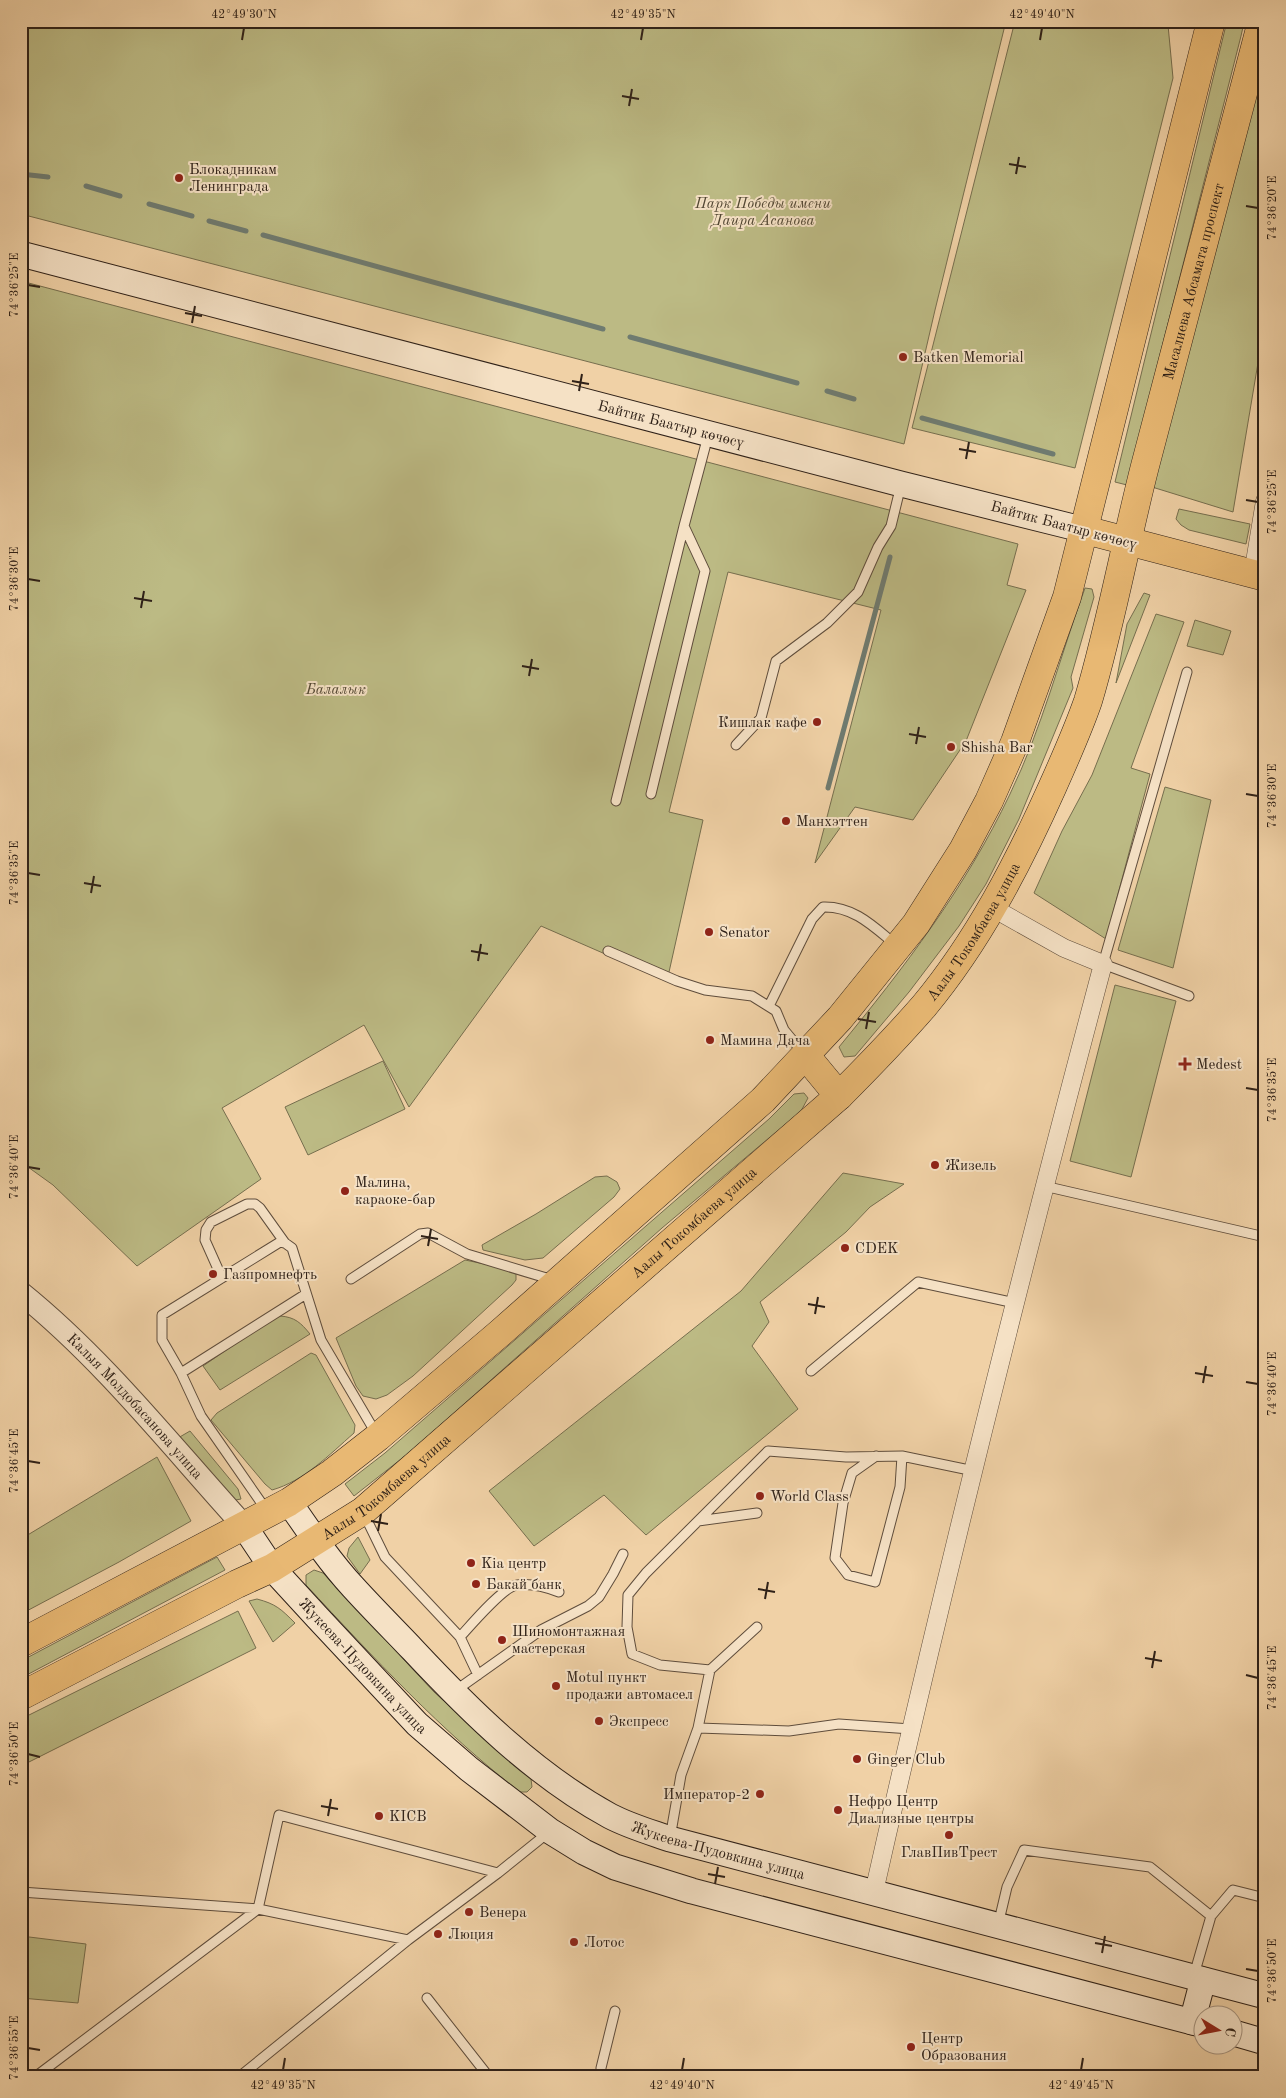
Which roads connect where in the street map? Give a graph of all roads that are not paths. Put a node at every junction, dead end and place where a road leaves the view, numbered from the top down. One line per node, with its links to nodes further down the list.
1 (1211, 21): 8 (main road)
2 (1262, 21): 9 (main road, Масалиева Абсамата проспект)
3 (21, 254): 4 (main road, Байтик Баатыр көчөсү)
4 (708, 434): 5 (main road, Байтик Баатыр көчөсү); 7 (lane)
5 (901, 484): 8 (main road, Байтик Баатыр көчөсү); 12 (lane)
6 (1265, 501): 10 (street)
7 (684, 526): 13 (lane); 14 (lane)
8 (1084, 530): 9 (main road, Байтик Баатыр көчөсү); 16 (main road)
9 (1128, 542): 10 (main road, Байтик Баатыр көчөсү); 15 (main road, Аалы Токомбаева улица)
10 (1259, 575)
11 (1187, 672): 18 (lane)
12 (736, 745)
13 (651, 794)
14 (616, 801)
15 (991, 907): 18 (street); 22 (main road, Аалы Токомбаева улица)
16 (899, 947): 20 (lane); 21 (main road)
17 (608, 951): 20 (lane)
18 (1103, 964): 19 (lane); 23 (street)
19 (1188, 996)
20 (769, 1006): 21 (lane)
21 (806, 1056): 22 (main road); 28 (main road)
22 (839, 1096): 39 (main road, Аалы Токомбаева улица)
23 (1044, 1186): 24 (lane); 31 (street)
24 (1265, 1237)
25 (286, 1244): 26 (lane); 26 (lane); 30 (lane)
26 (222, 1278): 33 (lane)
27 (350, 1279): 28 (lane)
28 (558, 1281): 34 (main road)
29 (21, 1293): 42 (street, Калыя Молдобасанова улица)
30 (306, 1294): 33 (lane); 34 (lane)
31 (1015, 1303): 32 (lane); 37 (street)
32 (811, 1371)
33 (181, 1373): 38 (lane)
34 (378, 1437): 38 (main road)
35 (876, 1456): 36 (lane); 36 (lane); 41 (lane)
36 (902, 1456): 37 (lane)
37 (974, 1471): 55 (street)
38 (279, 1508): 42 (main road); 43 (main road, Жукеева-Пудовкина улица)
39 (363, 1511): 43 (main road, Аалы Токомбаева улица); 48 (lane)
40 (757, 1513): 41 (lane)
41 (698, 1521): 50 (lane)
42 (244, 1526): 45 (main road, Жукеева-Пудовкина улица); 49 (main road)
43 (316, 1541): 45 (main road, Аалы Токомбаева улица); 52 (main road, Жукеева-Пудовкина улица)
44 (623, 1554): 51 (lane)
45 (272, 1568): 53 (main road, Аалы Токомбаева улица); 57 (main road, Жукеева-Пудовкина улица)
46 (559, 1592): 48 (lane)
47 (757, 1627): 50 (lane)
48 (460, 1637): 51 (lane)
49 (21, 1643)
50 (710, 1670): 54 (lane)
51 (478, 1675): 52 (lane)
52 (453, 1692): 56 (main road, Жукеева-Пудовкина улица)
53 (21, 1696)
54 (698, 1728): 55 (lane); 59 (lane)
55 (911, 1730): 62 (street)
56 (553, 1779): 57 (main road); 59 (main road, Жукеева-Пудовкина улица)
57 (529, 1814): 58 (main road, Жукеева-Пудовкина улица)
58 (550, 1831): 60 (lane); 73 (main road, Жукеева-Пудовкина улица)
59 (670, 1839): 62 (main road, Жукеева-Пудовкина улица)
60 (498, 1873): 64 (lane); 67 (lane)
61 (21, 1892): 64 (lane)
62 (874, 1892): 66 (main road, Жукеева-Пудовкина улица)
63 (1265, 1898): 65 (lane)
64 (258, 1909): 67 (lane); 76 (lane)
65 (1211, 1916): 66 (lane); 68 (lane)
66 (997, 1925): 68 (main road, Жукеева-Пудовкина улица)
67 (408, 1940): 77 (lane)
68 (1198, 1979): 69 (main road, Жукеева-Пудовкина улица); 71 (main road)
69 (1265, 1996)
70 (427, 1998): 78 (lane)
71 (1198, 2006)
72 (615, 2011): 79 (lane)
73 (1194, 2023)
74 (1244, 2036): 75 (main road)
75 (1265, 2042)
76 (35, 2077)
77 (240, 2077)
78 (489, 2077)
79 (601, 2077)

